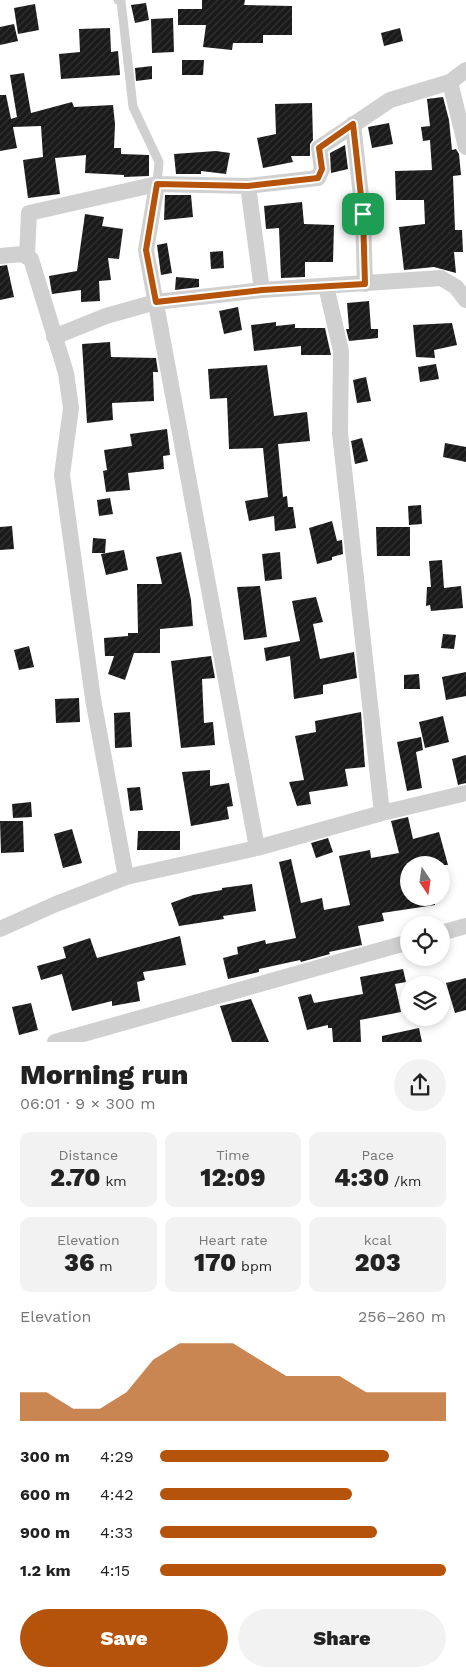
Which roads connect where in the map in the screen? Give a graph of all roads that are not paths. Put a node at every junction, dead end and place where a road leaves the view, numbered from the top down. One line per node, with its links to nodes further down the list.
1 (118, 0): 6 (lane)
2 (466, 70): 3 (street)
3 (450, 82): 4 (street); 5 (street)
4 (353, 124): 7 (street); 10 (street)
5 (466, 147)
6 (157, 184): 7 (street); 9 (street); 14 (street)
7 (248, 186): 12 (street)
8 (0, 256): 9 (street)
9 (26, 256): 15 (street)
10 (365, 284): 11 (street); 13 (street)
11 (326, 286): 12 (street); 17 (street)
12 (262, 290): 14 (street)
13 (466, 300)
14 (156, 302): 15 (street); 18 (street)
15 (54, 337): 19 (street)
16 (466, 793): 17 (street)
17 (382, 813): 18 (street)
18 (257, 848): 19 (street)
19 (126, 877): 21 (street)
20 (466, 926): 22 (street)
21 (0, 929)
22 (450, 930)
23 (400, 945): 24 (street)
24 (55, 1042)

